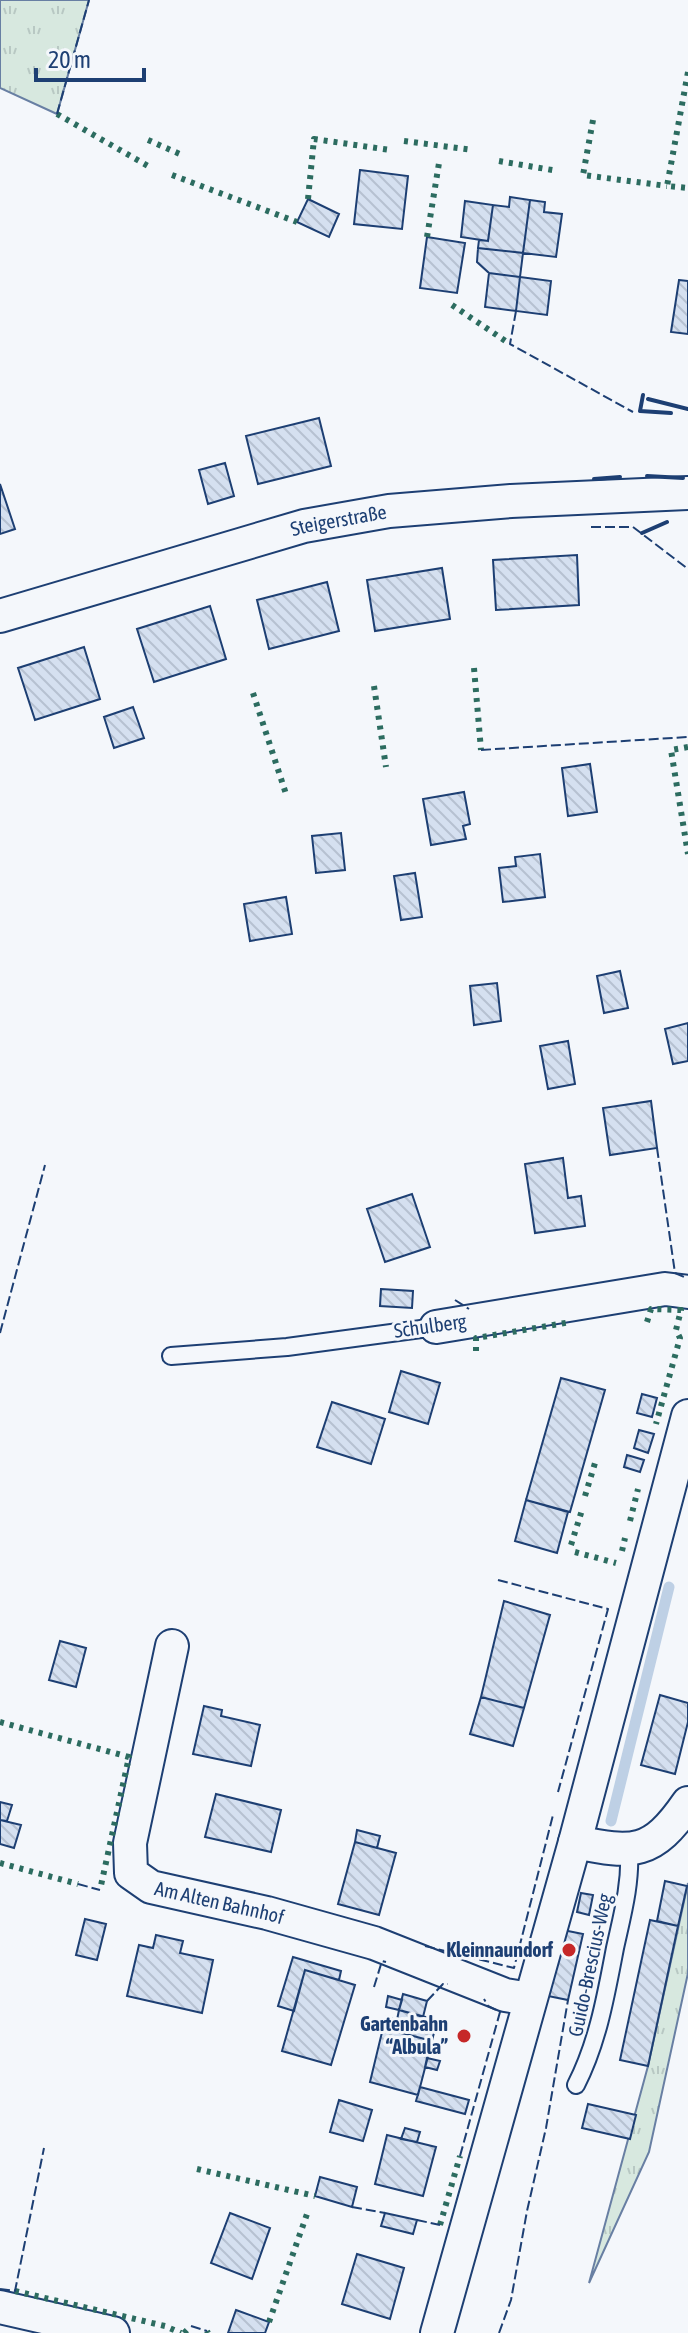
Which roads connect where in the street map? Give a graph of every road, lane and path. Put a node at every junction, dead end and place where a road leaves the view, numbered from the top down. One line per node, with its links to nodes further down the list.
1 (688, 493): 2 (street, Steigerstraße)
2 (0, 616)
3 (688, 1292): 4 (street, Schulberg)
4 (436, 1327): 5 (lane, Schulberg)
5 (171, 1356)
6 (688, 1416): 9 (street)
7 (172, 1646): 11 (street, Am Alten Bahnhof)
8 (681, 1813): 10 (street)
9 (575, 1842): 10 (street); 11 (street)
10 (629, 1850): 12 (lane, Guido-Brescius-Weg)
11 (530, 1999): 15 (street)
12 (576, 2085)
13 (0, 2307): 14 (street)
14 (113, 2333)
15 (437, 2333)

